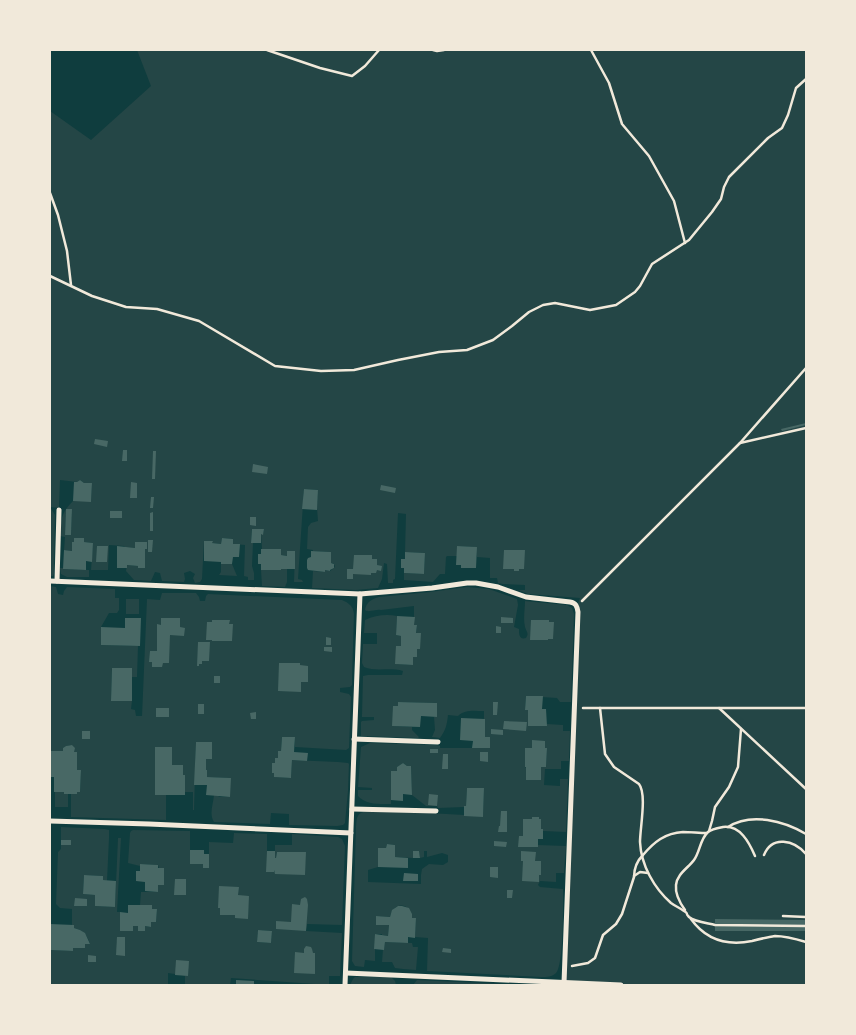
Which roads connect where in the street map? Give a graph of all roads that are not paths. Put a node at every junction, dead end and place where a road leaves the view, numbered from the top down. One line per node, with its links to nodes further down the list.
1 (59, 510): 3 (street)
2 (50, 581): 3 (street)
3 (57, 582): 4 (street)
4 (360, 594): 5 (street); 12 (street)
5 (354, 739): 6 (street); 7 (street)
6 (438, 742)
7 (352, 809): 8 (street); 10 (street)
8 (436, 811)
9 (50, 821): 10 (street)
10 (351, 833): 11 (street)
11 (346, 973): 12 (street); 13 (street)
12 (564, 983): 14 (street)
13 (345, 985)
14 (621, 985)

